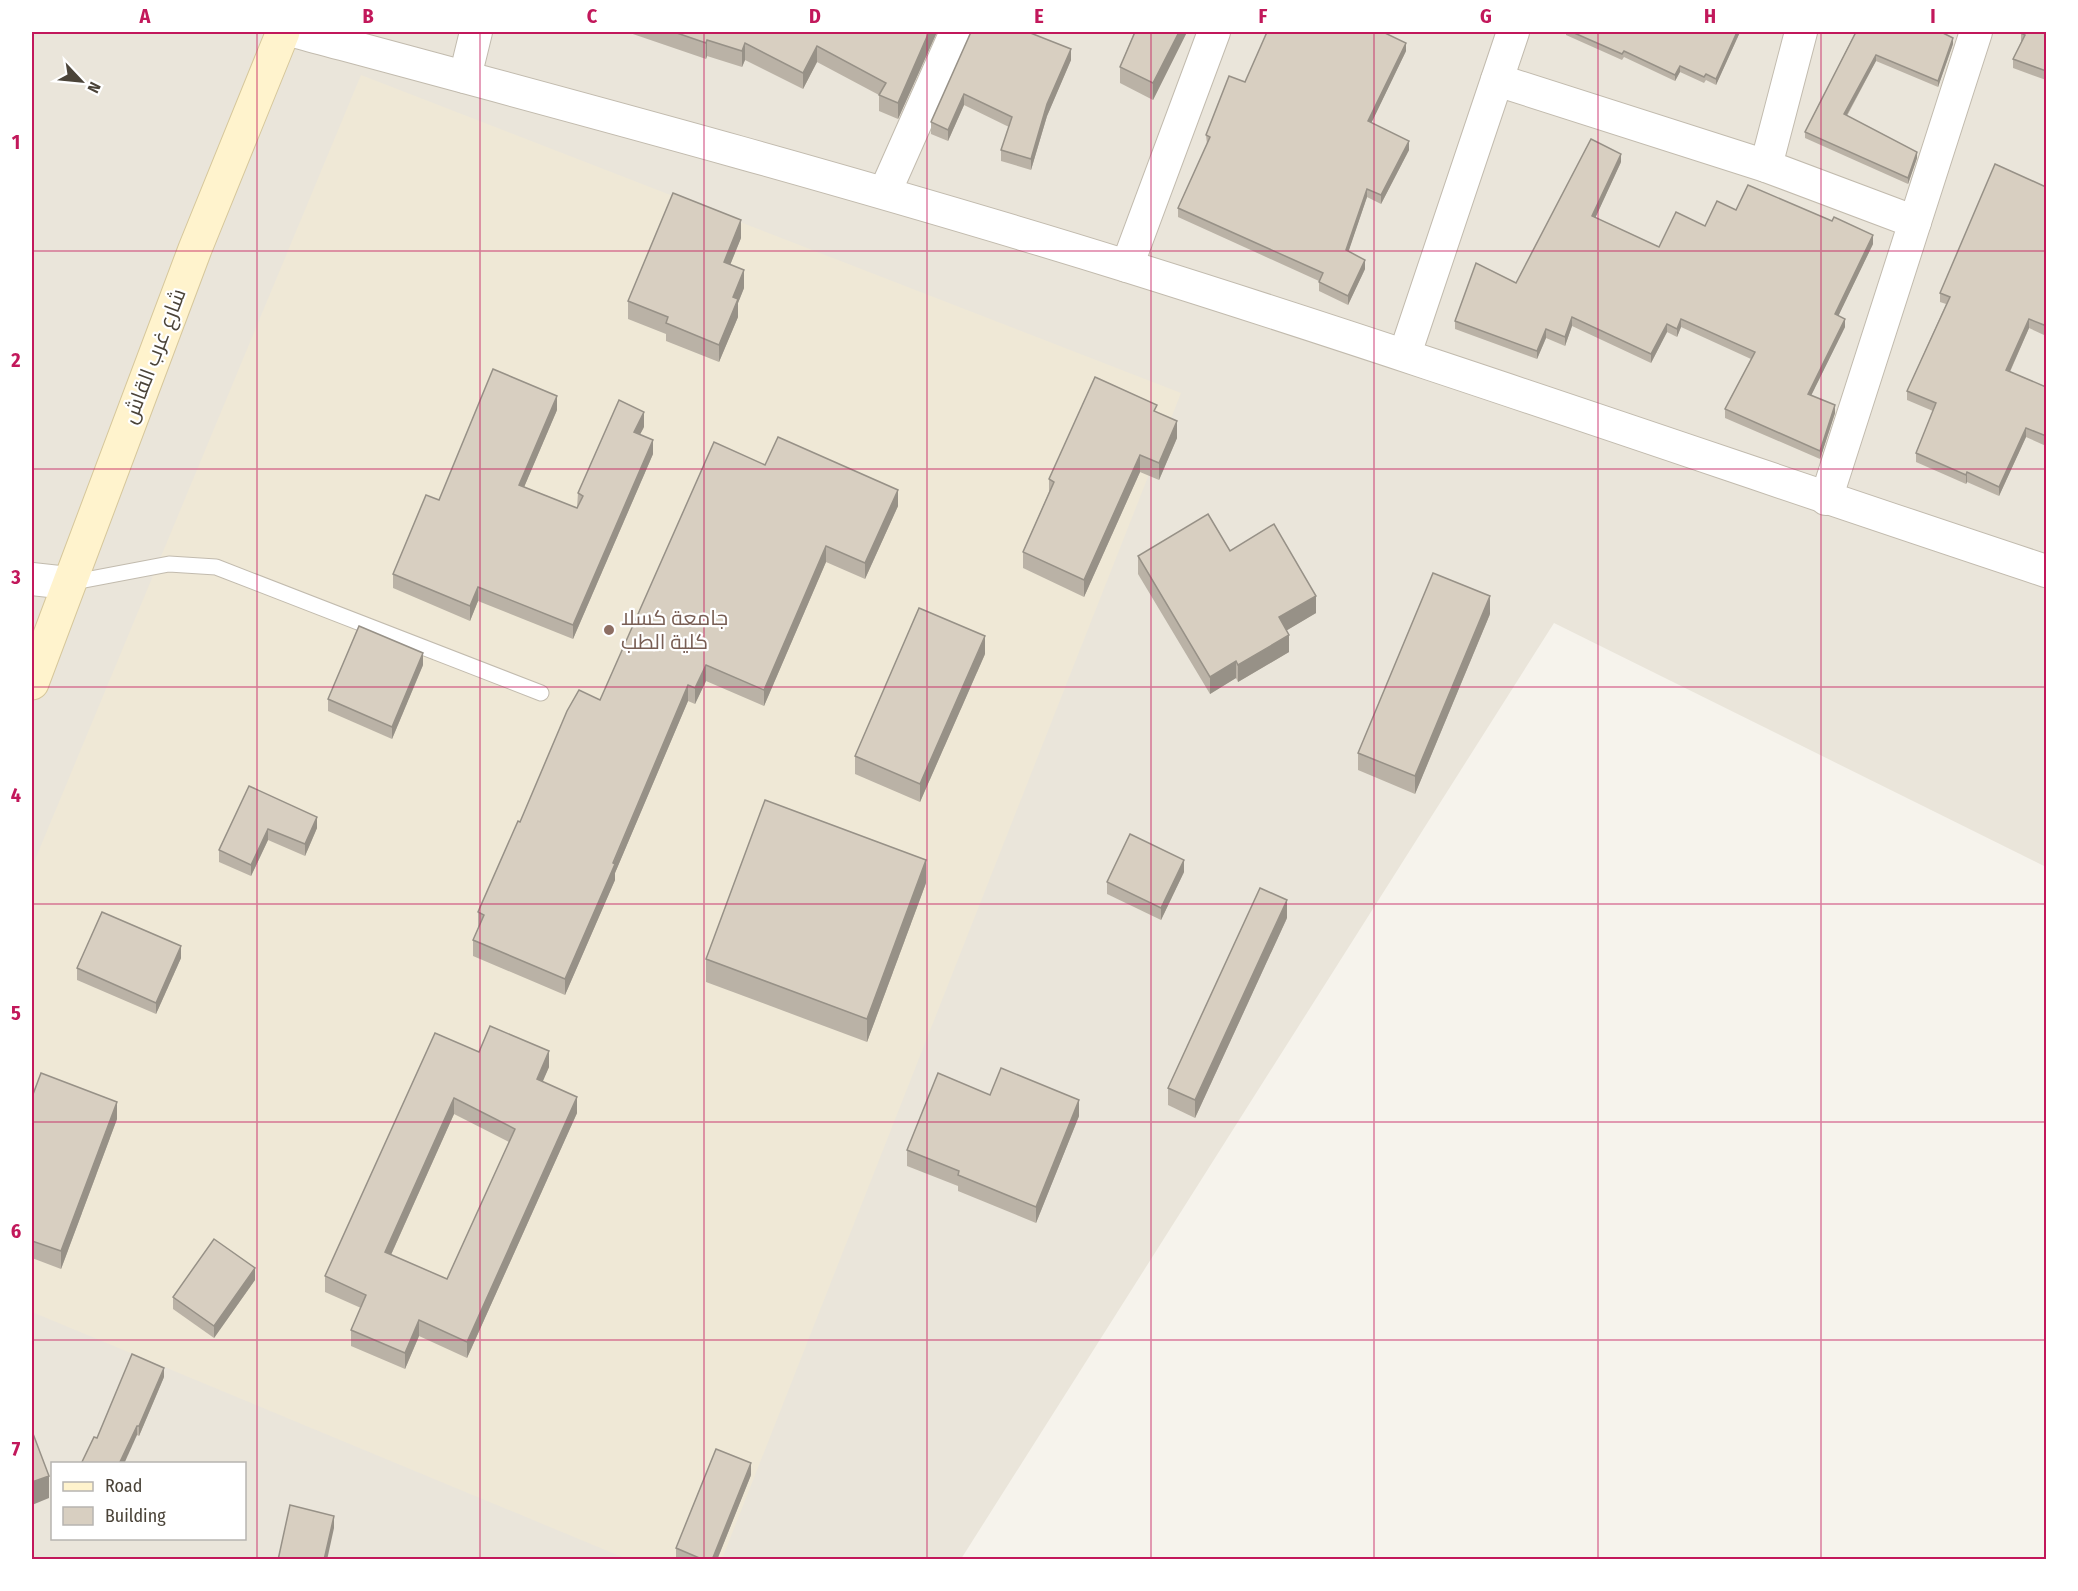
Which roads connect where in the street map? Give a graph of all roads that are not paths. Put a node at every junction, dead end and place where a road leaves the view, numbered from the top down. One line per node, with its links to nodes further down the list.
1 (283, 32): 19 (main road, شارع غرب القاش)
2 (297, 32): 9 (street)
3 (476, 32): 9 (street)
4 (956, 32): 12 (street)
5 (1214, 32): 14 (street)
6 (1513, 32): 10 (street)
7 (1801, 32): 11 (street)
8 (1976, 32): 13 (street)
9 (465, 77): 12 (street)
10 (1497, 80): 11 (street); 15 (street)
11 (1766, 166): 13 (street)
12 (885, 192): 14 (street)
13 (1915, 222): 16 (street)
14 (1127, 266): 15 (street)
15 (1404, 354): 16 (street)
16 (1826, 499): 17 (street)
17 (2046, 571)
18 (32, 579): 19 (street)
19 (68, 583): 20 (main road, شارع غرب القاش); 21 (lane)
20 (32, 683)
21 (541, 693)

